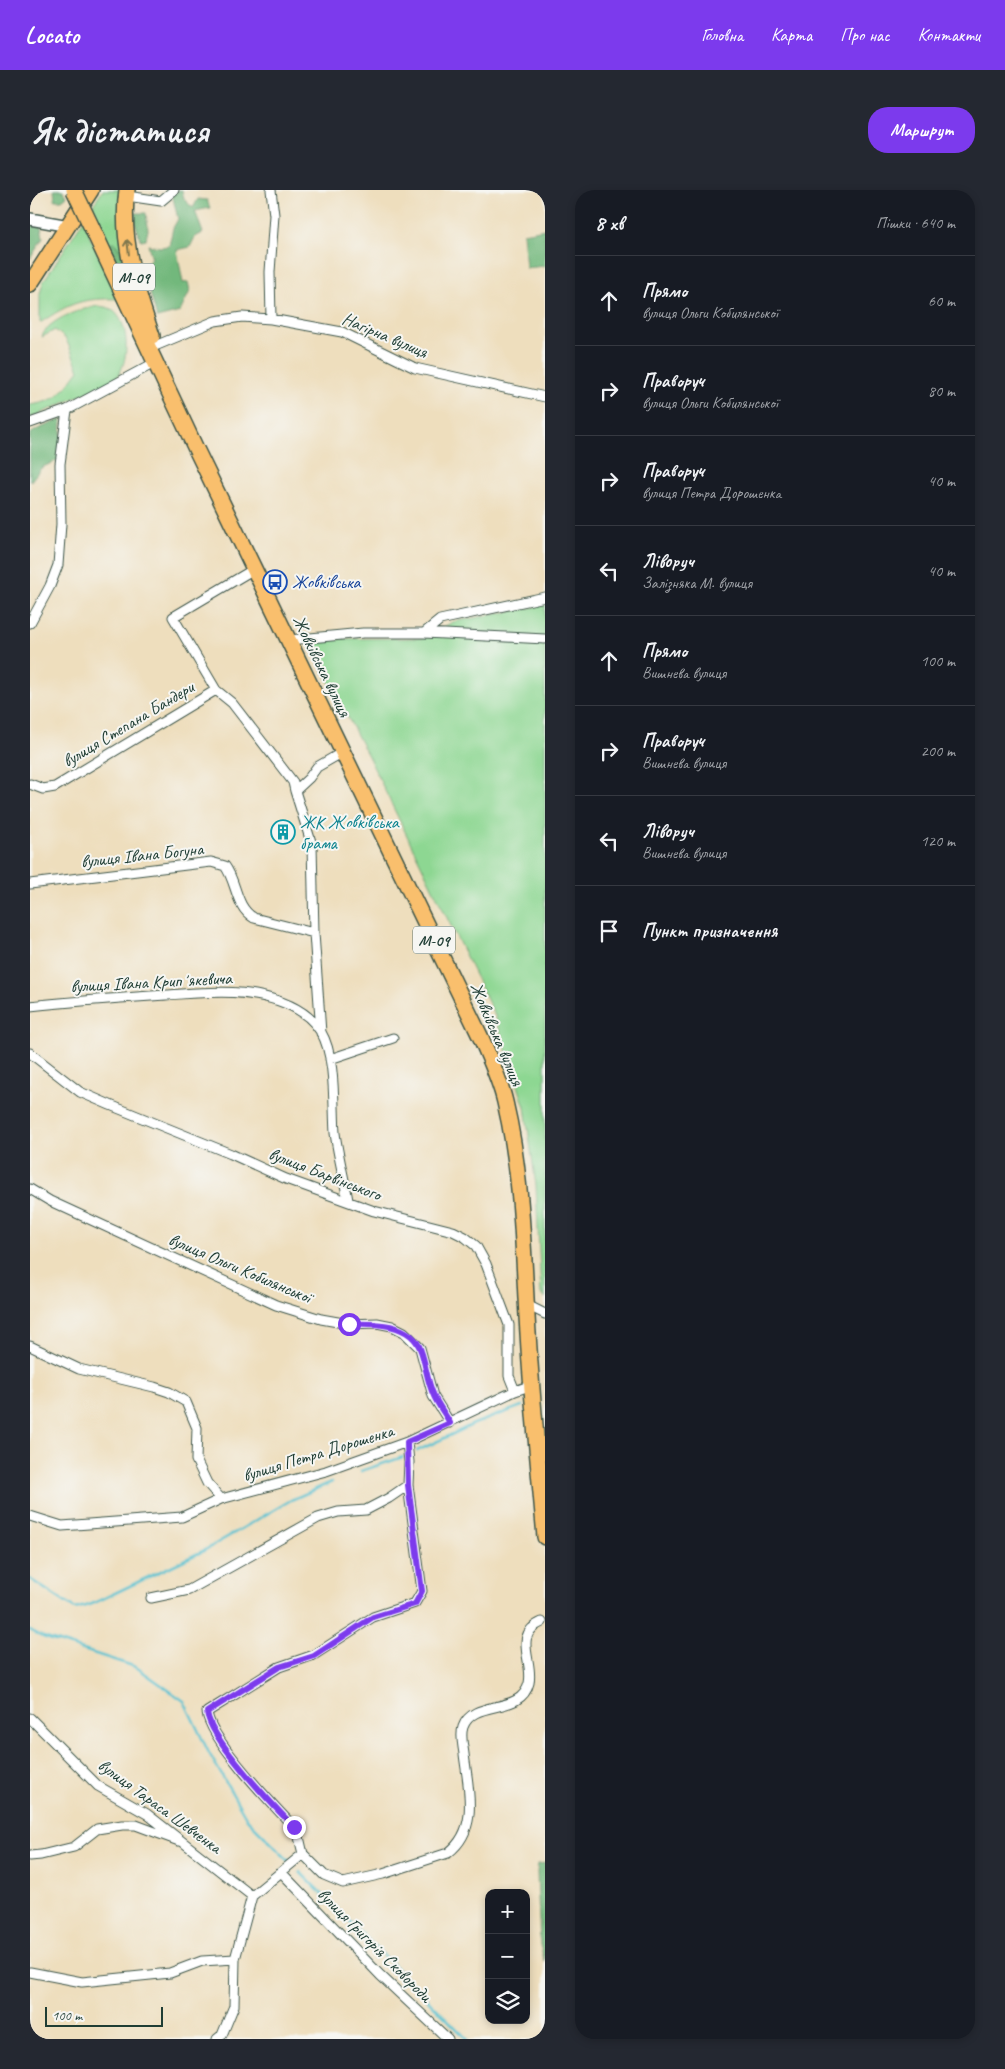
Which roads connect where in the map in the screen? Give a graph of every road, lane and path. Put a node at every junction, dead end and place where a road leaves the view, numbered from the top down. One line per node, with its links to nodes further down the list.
1 (74, 190): 11 (highway, М-09, bridge)
2 (91, 190): 7 (highway)
3 (174, 190): 5 (street)
4 (271, 190): 9 (street)
5 (127, 193): 10 (highway, М-09, one-way to 5)
6 (30, 219): 7 (street)
7 (69, 226): 8 (highway)
8 (30, 284)
9 (270, 319): 10 (street, Нагірна вулиця); 12 (street, Нагірна вулиця)
10 (155, 346): 11 (highway, М-09)
11 (156, 362): 13 (street); 15 (highway, М-09)
12 (545, 397)
13 (67, 410): 14 (street); 17 (street)
14 (30, 423)
15 (254, 568): 20 (highway, Жовківська вулиця / М-09); 21 (street, вулиця Степана Бандери)
16 (545, 597): 18 (street)
17 (30, 623)
18 (424, 634): 19 (street); 20 (street)
19 (545, 639)
20 (289, 640): 22 (highway, Жовківська вулиця / М-09)
21 (216, 690): 23 (street, вулиця Степана Бандери); 24 (street)
22 (343, 752): 24 (street); 34 (highway, Жовківська вулиця / М-09)
23 (30, 784)
24 (295, 791): 26 (street)
25 (30, 884): 26 (street, вулиця Івана Богуна)
26 (314, 933): 28 (street, вулиця Івана Крипʼякевича)
27 (30, 1006): 28 (street, вулиця Івана Крипʼякевича)
28 (321, 1033): 31 (street, вулиця Івана Крипʼякевича)
29 (393, 1038): 31 (street)
30 (30, 1053): 33 (street, вулиця Барвінського)
31 (330, 1059): 33 (street, вулиця Івана Крипʼякевича)
32 (30, 1189): 39 (street, вулиця Ольги Кобилянської)
33 (348, 1200): 38 (street, вулиця Барвінського)
34 (527, 1305): 35 (street); 37 (highway, Жовківська вулиця / М-09)
35 (545, 1314)
36 (30, 1346): 42 (street)
37 (532, 1385): 38 (street, вулиця Петра Дорошенка); 44 (highway, М-09)
38 (515, 1391): 39 (street, вулиця Петра Дорошенка)
39 (450, 1423): 40 (street, вулиця Петра Дорошенка)
40 (407, 1442): 41 (street); 42 (street, вулиця Петра Дорошенка)
41 (408, 1485): 45 (street); 49 (street)
42 (221, 1498): 43 (street, вулиця Петра Дорошенка)
43 (30, 1516)
44 (545, 1537)
45 (151, 1598)
46 (542, 1622): 49 (street)
47 (30, 1718): 48 (street, вулиця Тараса Шевченка)
48 (188, 1845): 50 (street); 52 (street, вулиця Тараса Шевченка)
49 (303, 1854): 51 (street)
50 (30, 1856)
51 (281, 1872): 52 (street); 56 (street, вулиця Григорія Сковороди)
52 (252, 1896): 53 (street)
53 (235, 1959): 54 (street); 55 (street)
54 (30, 1972)
55 (217, 2039)
56 (448, 2039)

